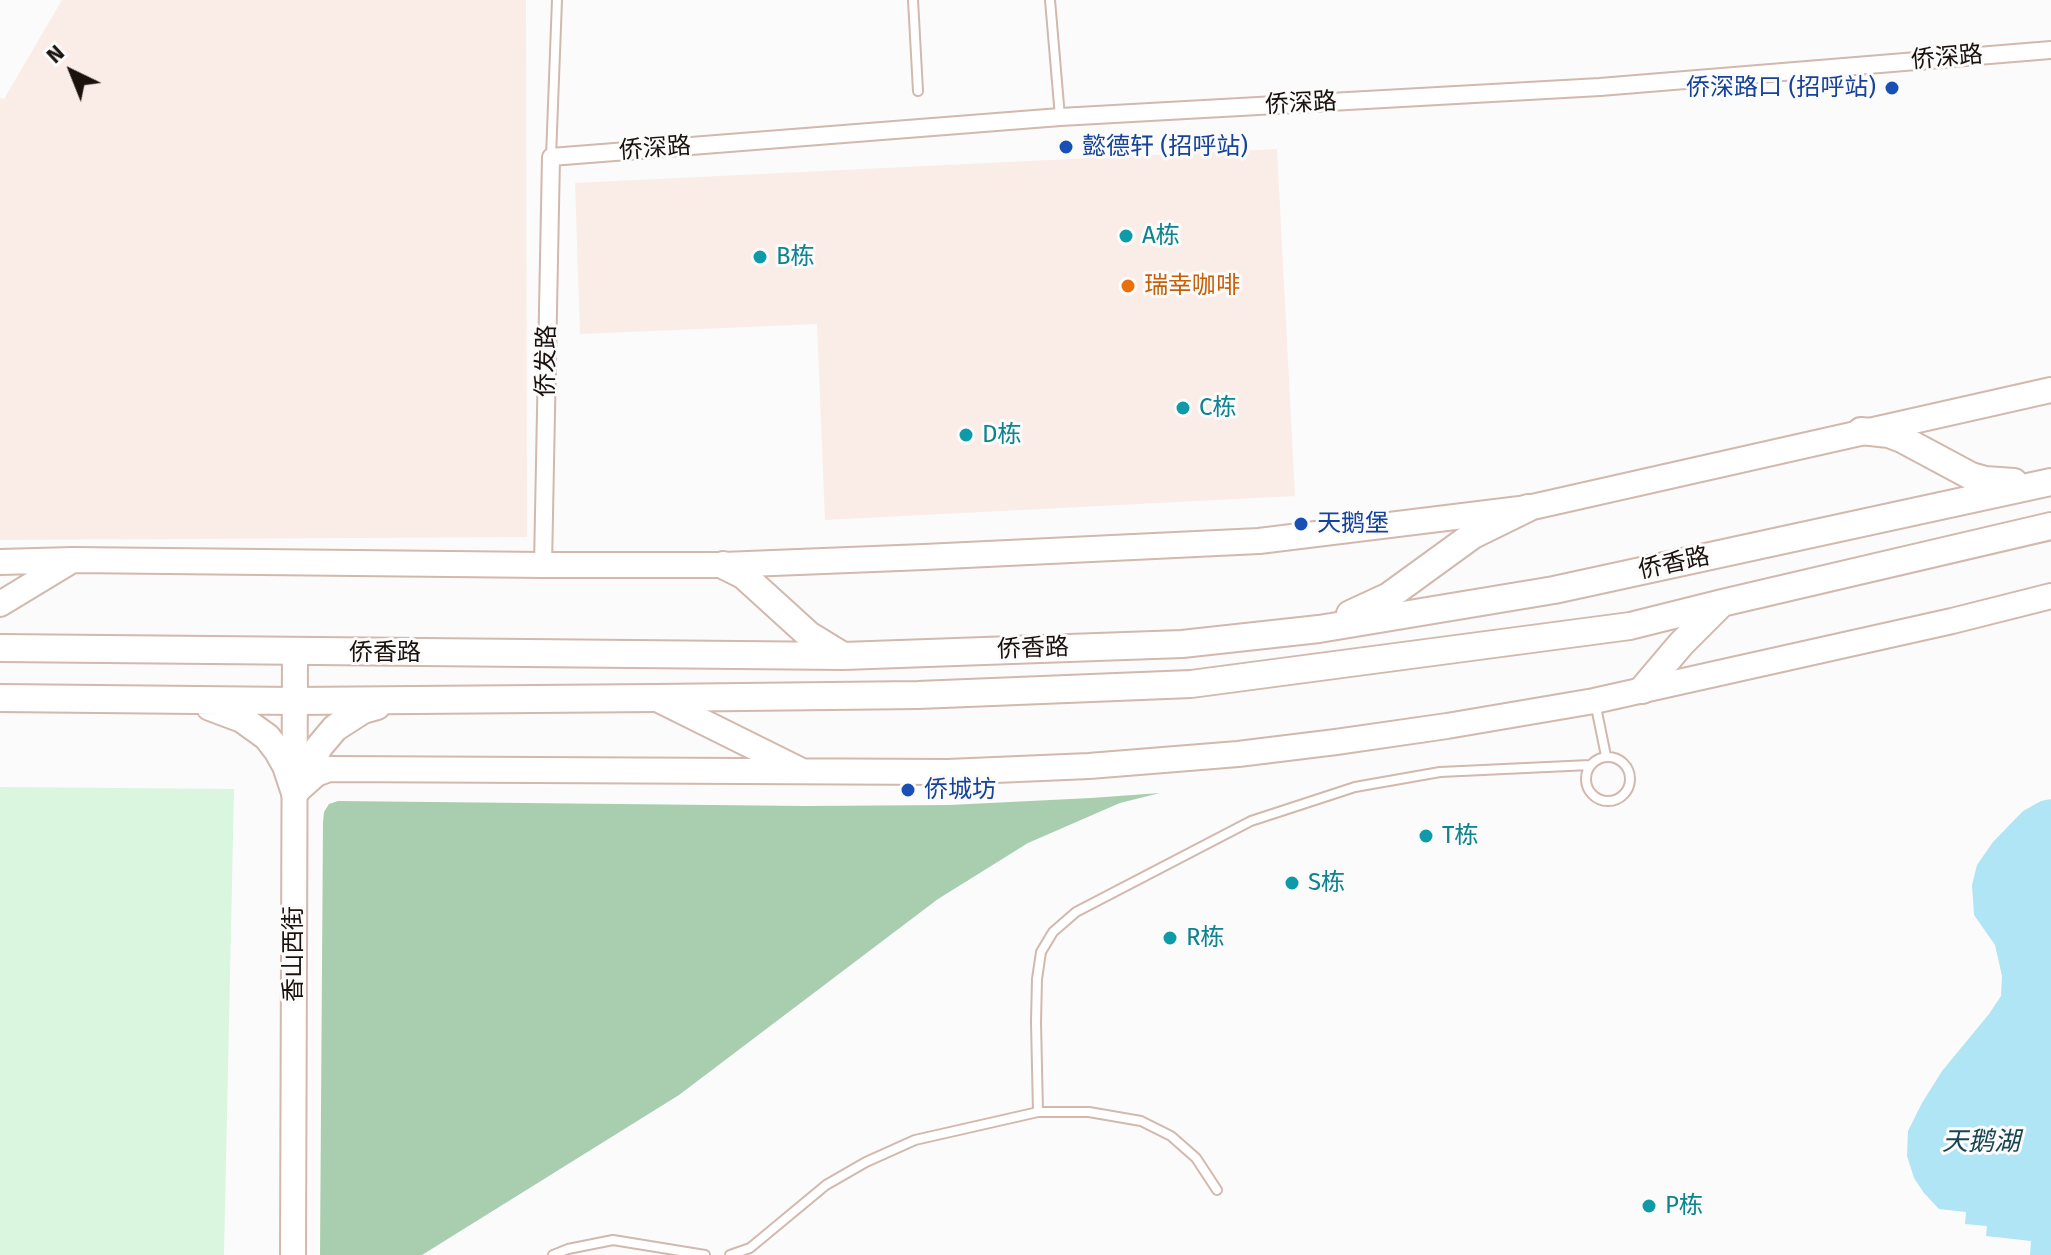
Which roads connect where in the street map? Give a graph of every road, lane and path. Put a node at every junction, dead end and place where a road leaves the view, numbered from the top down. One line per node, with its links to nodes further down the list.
1 (557, 0): 7 (lane)
2 (913, 0): 5 (lane)
3 (1050, 0): 6 (lane)
4 (2051, 50): 6 (street, 侨深路)
5 (918, 91)
6 (1060, 117): 7 (street, 侨深路)
7 (551, 157): 15 (street, 侨发路)
8 (2051, 390): 9 (main road)
9 (1861, 431): 10 (main road); 11 (main road)
10 (2046, 483): 20 (main road, 侨香路)
11 (1528, 508): 16 (main road); 20 (main road)
12 (2051, 526): 18 (main road, 侨香路)
13 (73, 560): 14 (main road); 15 (main road); 19 (main road)
14 (0, 562)
15 (543, 565): 16 (main road)
16 (723, 565): 24 (main road)
17 (2051, 596): 25 (main road)
18 (1722, 603): 25 (main road); 27 (main road, 侨香路)
19 (0, 604)
20 (1319, 629): 24 (main road, 侨香路)
21 (0, 648): 22 (main road, 侨香路)
22 (295, 652): 23 (main road, 侨香路); 31 (main road, 香山西街)
23 (496, 653): 24 (main road, 侨香路); 28 (main road)
24 (843, 656)
25 (1642, 690): 32 (main road)
26 (0, 698): 29 (main road, 侨香路)
27 (655, 698): 28 (main road, 侨香路); 35 (main road)
28 (496, 699): 30 (main road, 侨香路)
29 (186, 700): 31 (main road, 侨香路); 36 (main road)
30 (395, 700): 31 (main road, 侨香路); 36 (main road)
31 (295, 701): 36 (main road, 香山西街)
32 (1594, 701): 33 (lane); 35 (main road)
33 (1606, 756): 34 (lane); 34 (lane)
34 (1590, 765): 37 (lane)
35 (805, 773): 36 (main road)
36 (295, 793): 39 (main road, 香山西街)
37 (1038, 1112): 38 (lane); 42 (lane)
38 (1217, 1190)
39 (293, 1255)
40 (553, 1255): 41 (lane)
41 (705, 1255)
42 (730, 1255)

